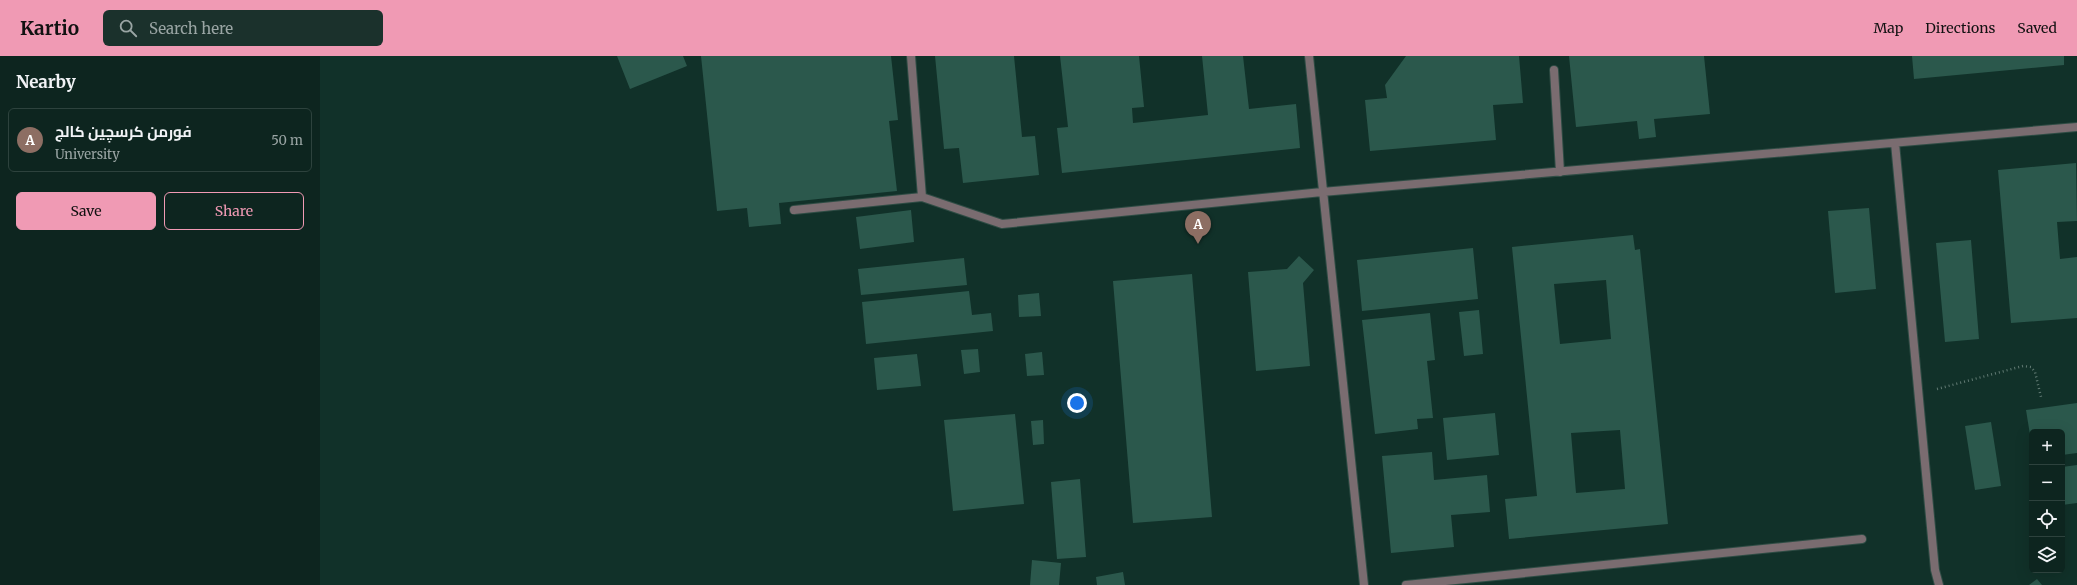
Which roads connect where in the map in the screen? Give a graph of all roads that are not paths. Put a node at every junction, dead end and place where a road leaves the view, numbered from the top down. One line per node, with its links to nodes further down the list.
1 (911, 56): 8 (lane)
2 (1309, 56): 7 (lane)
3 (1554, 70): 6 (lane)
4 (2077, 127): 5 (lane)
5 (1896, 142): 6 (lane); 13 (lane)
6 (1560, 172): 7 (lane)
7 (1322, 192): 8 (lane); 11 (lane)
8 (922, 197): 9 (lane)
9 (794, 210)
10 (1862, 539): 12 (lane)
11 (1364, 585)
12 (1406, 585)
13 (1939, 585)

